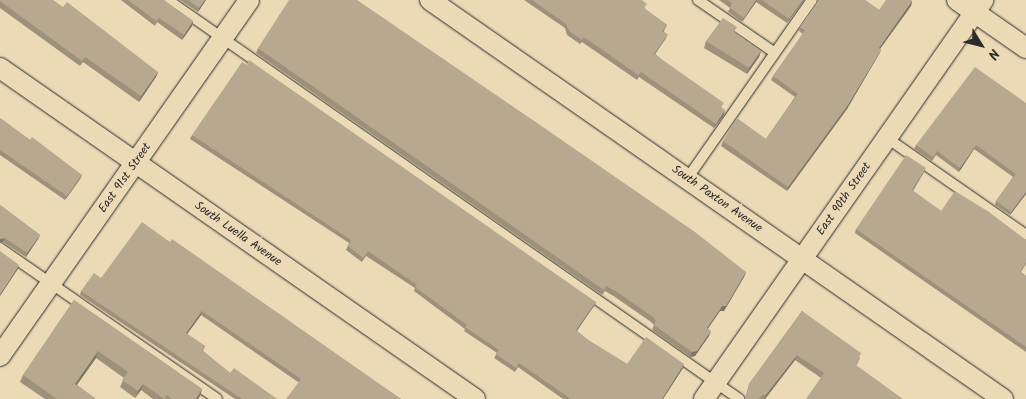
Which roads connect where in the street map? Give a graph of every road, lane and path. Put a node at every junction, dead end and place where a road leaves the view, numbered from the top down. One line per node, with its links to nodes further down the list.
1 (168, 0): 8 (lane)
2 (249, 0): 8 (street, East 91st Street)
3 (430, 0): 14 (street, South Paxton Avenue)
4 (698, 0): 10 (lane)
5 (812, 0): 10 (lane)
6 (957, 0): 7 (street)
7 (979, 6): 9 (street); 12 (street, East 90th Street)
8 (222, 38): 13 (street, East 91st Street); 20 (lane)
9 (1026, 48)
10 (775, 53): 14 (lane)
11 (0, 68): 13 (street, South Luella Avenue)
12 (887, 138): 15 (lane); 17 (street, East 90th Street)
13 (135, 162): 18 (street, East 91st Street); 22 (street, South Luella Avenue)
14 (687, 179): 17 (street, South Paxton Avenue)
15 (1026, 235)
16 (0, 248): 18 (lane)
17 (802, 259): 20 (street, East 90th Street); 24 (street, South Paxton Avenue)
18 (51, 284): 19 (street, East 91st Street); 21 (lane)
19 (0, 356)
20 (710, 391): 23 (lane)
21 (217, 399)
22 (475, 399)
23 (739, 399)
24 (1003, 399)

